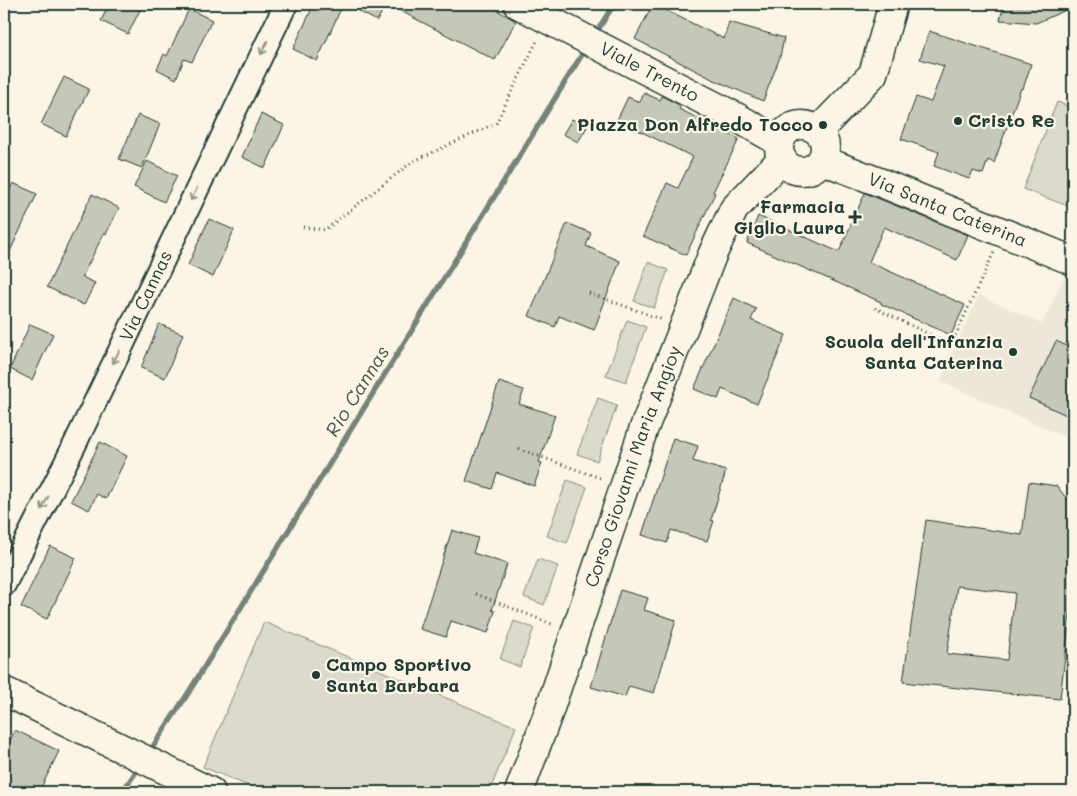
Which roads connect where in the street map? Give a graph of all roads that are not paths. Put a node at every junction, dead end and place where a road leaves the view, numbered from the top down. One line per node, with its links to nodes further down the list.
1 (286, 4): 8 (street, Via Cannas, one-way to 8)
2 (518, 4): 5 (street, Viale Trento)
3 (893, 4): 4 (street)
4 (818, 131): 5 (street); 6 (street)
5 (781, 150): 6 (street); 11 (street, Corso Giovanni Maria Angioy)
6 (822, 160): 7 (street, Via Santa Caterina)
7 (1073, 261)
8 (4, 585)
9 (4, 691): 10 (street)
10 (211, 792)
11 (519, 792)

